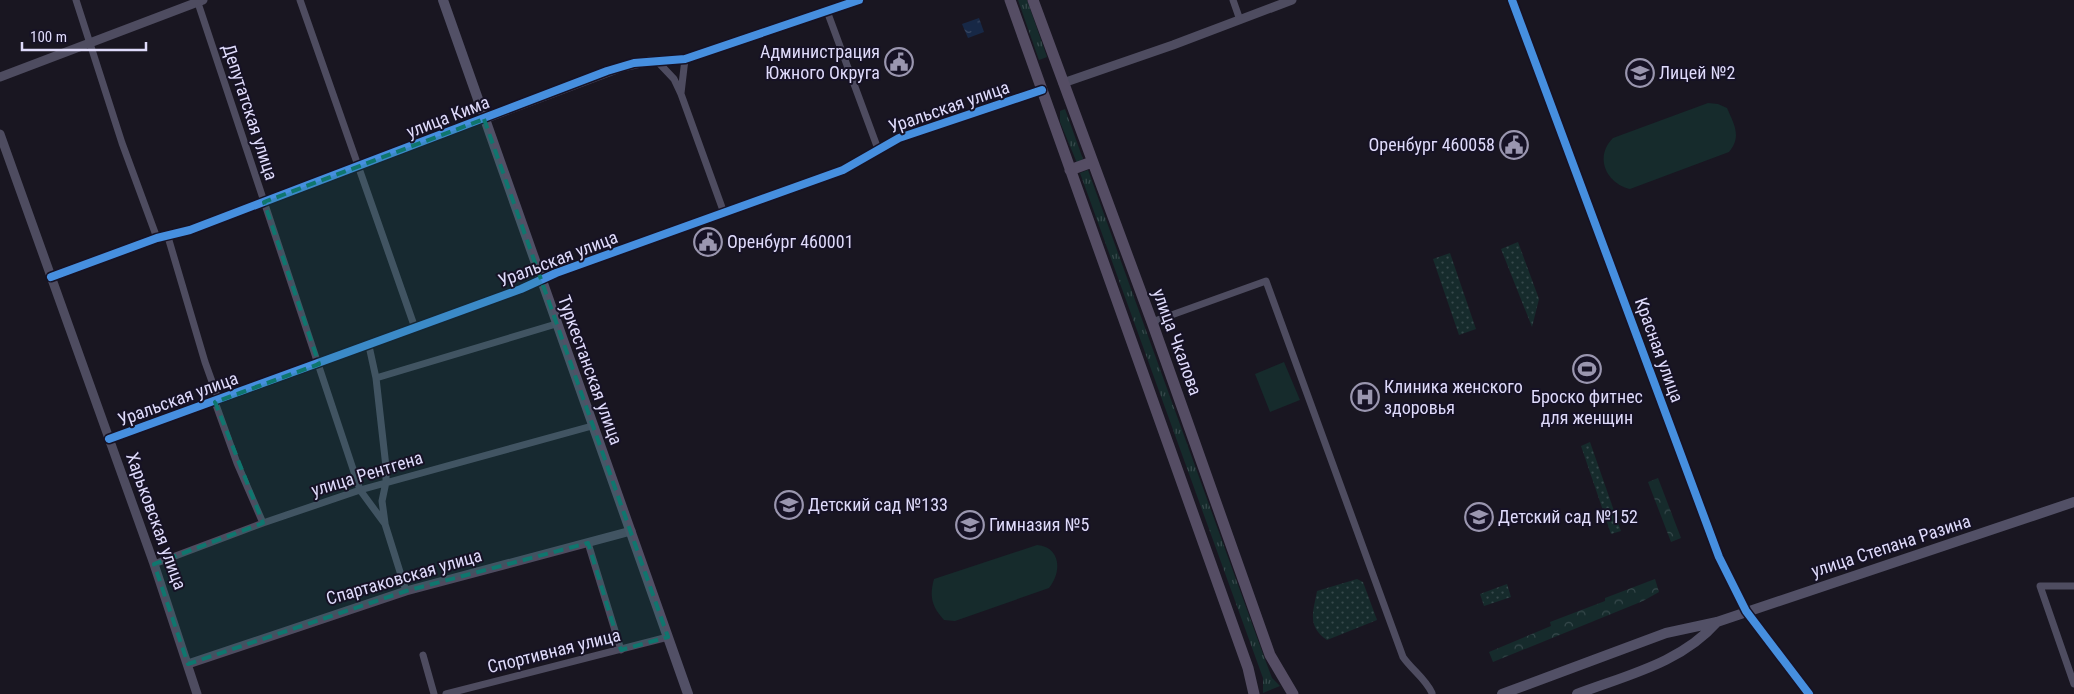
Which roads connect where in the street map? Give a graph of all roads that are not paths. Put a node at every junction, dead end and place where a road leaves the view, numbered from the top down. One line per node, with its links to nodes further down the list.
1 (76, 0): 13 (street)
2 (300, 0): 24 (street)
3 (443, 0): 20 (main road, Туркестанская улица)
4 (859, 0): 11 (street, улица Кима)
5 (1010, 0): 18 (main road)
6 (1033, 0): 17 (main road, улица Чкалова)
7 (1233, 0): 12 (street)
8 (1292, 0): 12 (street, Уральская улица)
9 (1512, 0): 51 (street, Красная улица)
10 (199, 1): 13 (street); 26 (street, Депутатская улица)
11 (826, 11): 14 (street, улица Кима); 22 (street)
12 (1240, 20): 17 (street, Уральская улица)
13 (92, 43): 16 (street); 29 (street)
14 (686, 59): 15 (street, улица Кима); 19 (street)
15 (656, 60): 19 (street); 20 (street, улица Кима)
16 (0, 77)
17 (1063, 83): 18 (main road, Уральская улица); 23 (main road, улица Чкалова)
18 (1042, 90): 22 (street, Уральская улица); 25 (main road)
19 (681, 94): 27 (street)
20 (484, 119): 24 (street, улица Кима); 31 (main road, Туркестанская улица)
21 (0, 134): 30 (street, Харьковская улица)
22 (878, 149): 27 (street, Уральская улица)
23 (1092, 162): 25 (main road); 32 (main road, улица Чкалова)
24 (359, 166): 26 (street, улица Кима); 34 (street)
25 (1070, 170): 63 (main road)
26 (264, 202): 28 (street, улица Кима); 36 (street, Депутатская улица)
27 (724, 213): 31 (street, Уральская улица)
28 (168, 237): 29 (street, улица Кима); 38 (street)
29 (157, 238): 30 (street, улица Кима)
30 (51, 277): 40 (street, Харьковская улица)
31 (540, 279): 33 (main road, Туркестанская улица); 34 (street, Уральская улица)
32 (1152, 322): 58 (street); 64 (main road, улица Чкалова)
33 (556, 324): 37 (street); 39 (main road, Туркестанская улица)
34 (415, 328): 35 (street, Уральская улица)
35 (369, 346): 36 (street, Уральская улица); 37 (street)
36 (319, 364): 38 (street, Уральская улица); 42 (street, Депутатская улица)
37 (376, 378): 41 (street)
38 (217, 401): 40 (street, Уральская улица); 44 (street)
39 (592, 426): 41 (street, улица Рентгена); 46 (main road, Туркестанская улица)
40 (109, 440): 48 (street, Харьковская улица)
41 (386, 482): 42 (street, улица Рентгена); 45 (street)
42 (360, 490): 44 (street, улица Рентгена); 45 (street, Депутатская улица)
43 (2074, 502): 51 (main road, улица Степана Разина)
44 (263, 523): 48 (street, улица Рентгена)
45 (385, 524): 50 (street)
46 (631, 531): 47 (street, Спартаковская улица); 53 (main road, Туркестанская улица)
47 (588, 543): 50 (street, Спартаковская улица); 54 (street)
48 (154, 564): 56 (street, Харьковская улица)
49 (2074, 586): 57 (street)
50 (406, 591): 56 (street, Спартаковская улица)
51 (1746, 611): 52 (main road, улица Степана Разина); 67 (street, Красная улица)
52 (1717, 622): 65 (main road, улица Степана Разина); 66 (main road, улица Степана Разина)
53 (668, 637): 54 (street, Спортивная улица); 62 (main road, Туркестанская улица)
54 (621, 650): 61 (street, Спортивная улица)
55 (423, 655): 60 (street)
56 (188, 664): 59 (street, Харьковская улица)
57 (2074, 684)
58 (1432, 693)
59 (197, 694)
60 (434, 694)
61 (446, 694)
62 (688, 694)
63 (1254, 694)
64 (1293, 694)
65 (1502, 694)
66 (1577, 694)
67 (1809, 694)

